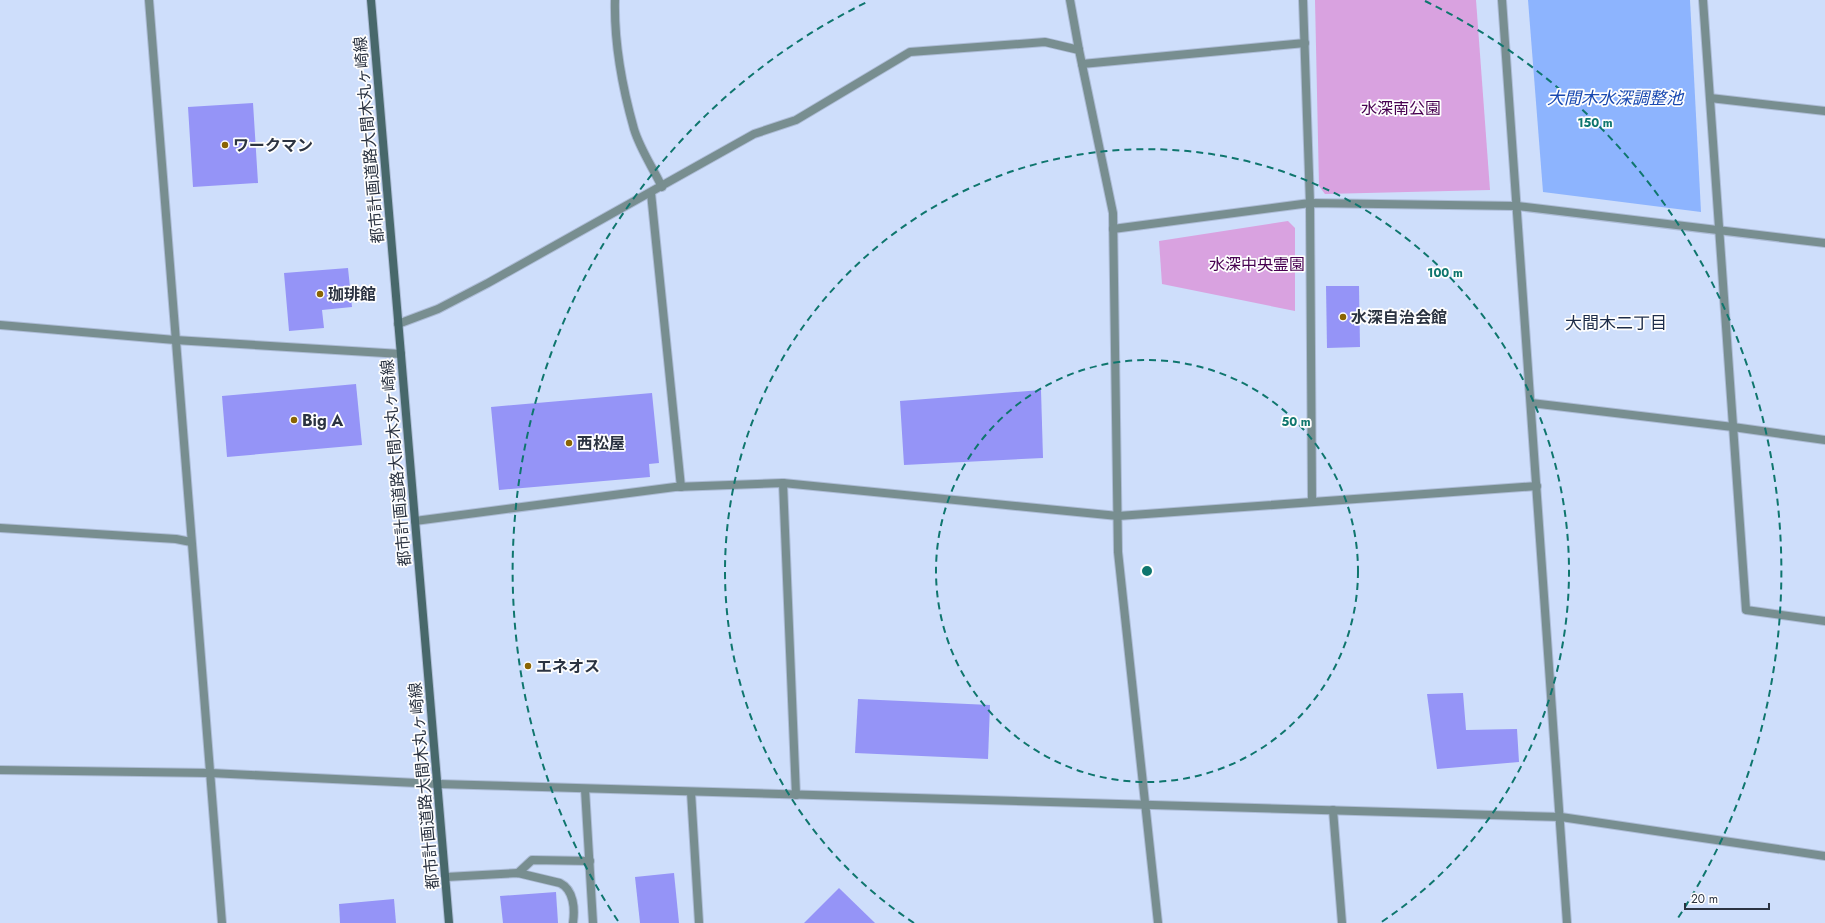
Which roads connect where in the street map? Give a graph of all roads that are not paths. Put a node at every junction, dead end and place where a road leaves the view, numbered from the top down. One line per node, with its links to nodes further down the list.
1 (149, 0): 22 (street)
2 (371, 0): 20 (street, 都市計画道路大間木丸ヶ崎線)
3 (615, 0): 13 (street)
4 (1070, 0): 9 (street)
5 (1303, 0): 8 (street)
6 (1502, 0): 16 (street)
7 (1703, 0): 11 (street)
8 (1305, 43): 10 (street); 15 (street)
9 (1079, 50): 10 (street); 13 (street)
10 (1082, 64): 17 (street)
11 (1710, 98): 12 (street); 18 (street)
12 (1825, 111)
13 (662, 187): 14 (street)
14 (651, 193): 20 (street); 29 (street)
15 (1310, 203): 16 (street); 17 (street); 30 (street)
16 (1517, 206): 18 (street); 24 (street)
17 (1114, 230): 31 (street)
18 (1719, 230): 19 (street); 25 (street)
19 (1825, 243)
20 (398, 324): 23 (street, 都市計画道路大間木丸ヶ崎線)
21 (0, 325): 22 (street)
22 (175, 340): 23 (street); 34 (street)
23 (401, 354): 32 (street, 都市計画道路大間木丸ヶ崎線)
24 (1531, 403): 25 (street); 28 (street)
25 (1733, 427): 26 (street); 35 (street)
26 (1825, 440)
27 (783, 483): 29 (street); 31 (street); 41 (street)
28 (1537, 486): 30 (street); 44 (street)
29 (681, 487): 32 (street)
30 (1312, 502): 31 (street)
31 (1118, 516): 42 (street)
32 (415, 521): 38 (street, 都市計画道路大間木丸ヶ崎線)
33 (0, 528): 34 (street)
34 (191, 542): 37 (street)
35 (1825, 621)
36 (0, 770): 37 (street)
37 (210, 773): 38 (street); 49 (street)
38 (438, 784): 39 (street); 48 (street, 都市計画道路大間木丸ヶ崎線)
39 (585, 789): 40 (street); 46 (street)
40 (691, 792): 41 (street); 53 (street)
41 (796, 795): 42 (street)
42 (1147, 805): 43 (street); 54 (street)
43 (1333, 810): 44 (street); 55 (street)
44 (1561, 817): 45 (street); 56 (street)
45 (1825, 856)
46 (590, 861): 47 (street); 52 (street)
47 (518, 873): 48 (street); 51 (street)
48 (446, 877): 50 (street, 都市計画道路大間木丸ヶ崎線)
49 (222, 923)
50 (449, 923)
51 (573, 923)
52 (593, 923)
53 (699, 923)
54 (1158, 923)
55 (1342, 923)
56 (1568, 923)

